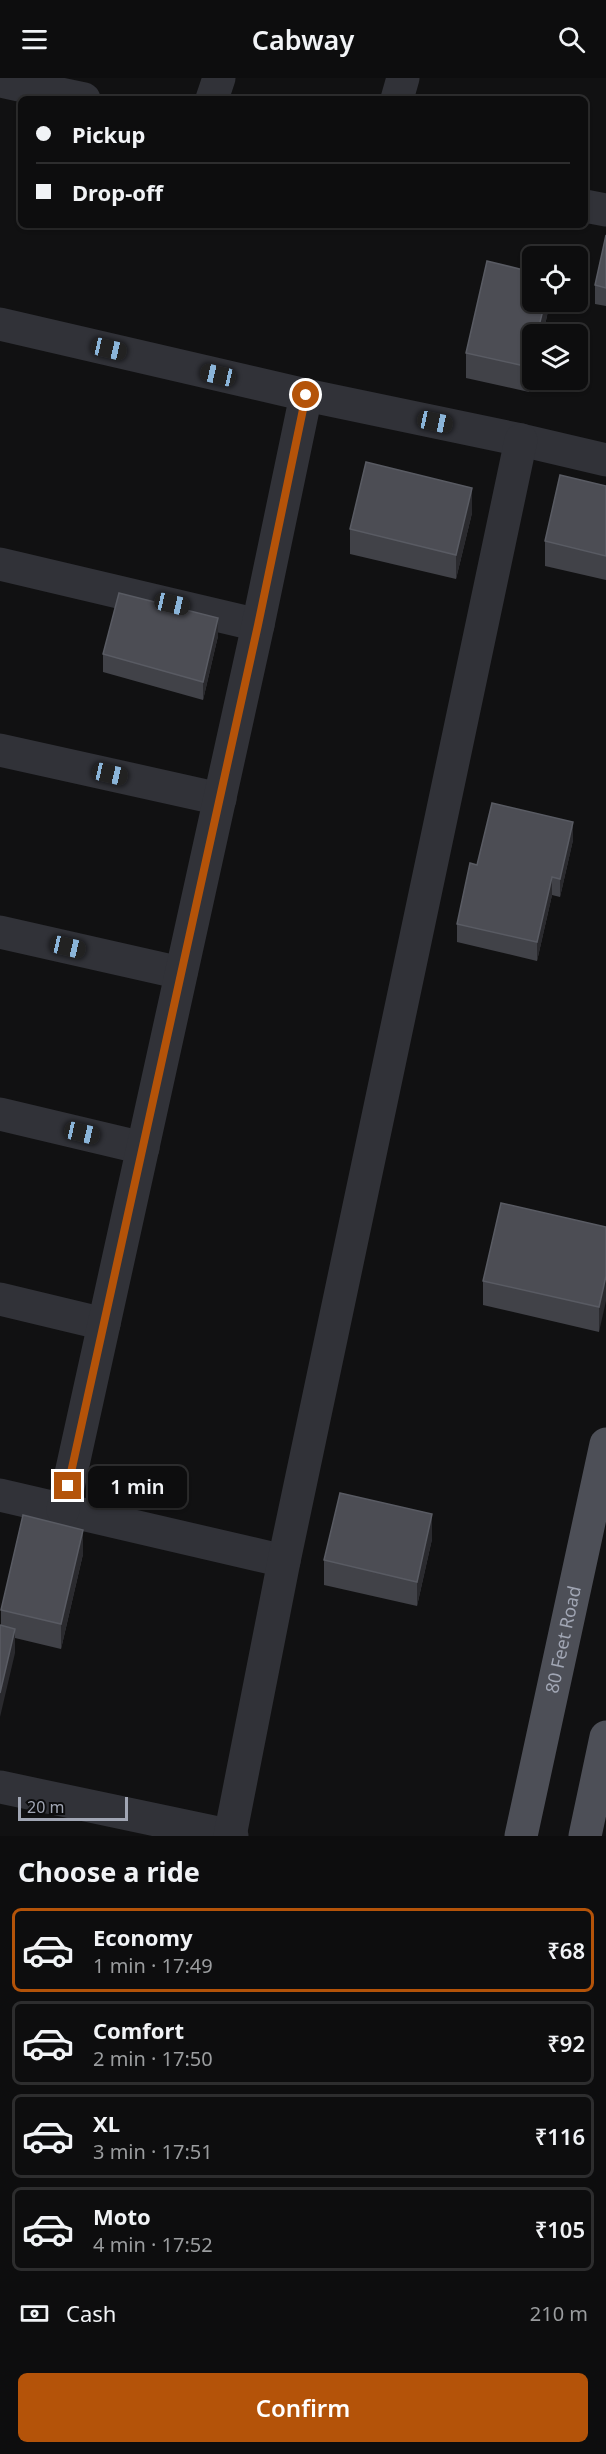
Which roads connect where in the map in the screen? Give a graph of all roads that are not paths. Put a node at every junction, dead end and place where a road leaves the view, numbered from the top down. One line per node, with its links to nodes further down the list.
1 (219, 78): 5 (street)
2 (403, 78): 6 (street)
3 (20, 82): 4 (street)
4 (73, 96)
5 (213, 96)
6 (398, 96)
7 (588, 207): 8 (street)
8 (606, 210)
9 (0, 324): 10 (street)
10 (306, 395): 11 (street); 14 (street)
11 (521, 440): 12 (street); 26 (street)
12 (606, 460)
13 (0, 564): 14 (street)
14 (258, 625): 16 (street)
15 (0, 750): 16 (street)
16 (220, 799): 18 (street)
17 (0, 932): 18 (street)
18 (181, 973): 20 (street)
19 (0, 1114): 20 (street)
20 (143, 1148): 22 (street)
21 (0, 1299): 22 (street)
22 (104, 1324): 25 (street)
23 (606, 1444): 30 (main road, 80 Feet Road)
24 (0, 1495): 25 (street)
25 (63, 1510): 26 (street)
26 (284, 1561): 29 (street)
27 (606, 1737): 31 (main road)
28 (0, 1787): 29 (street)
29 (231, 1836)
30 (520, 1836)
31 (585, 1836)

